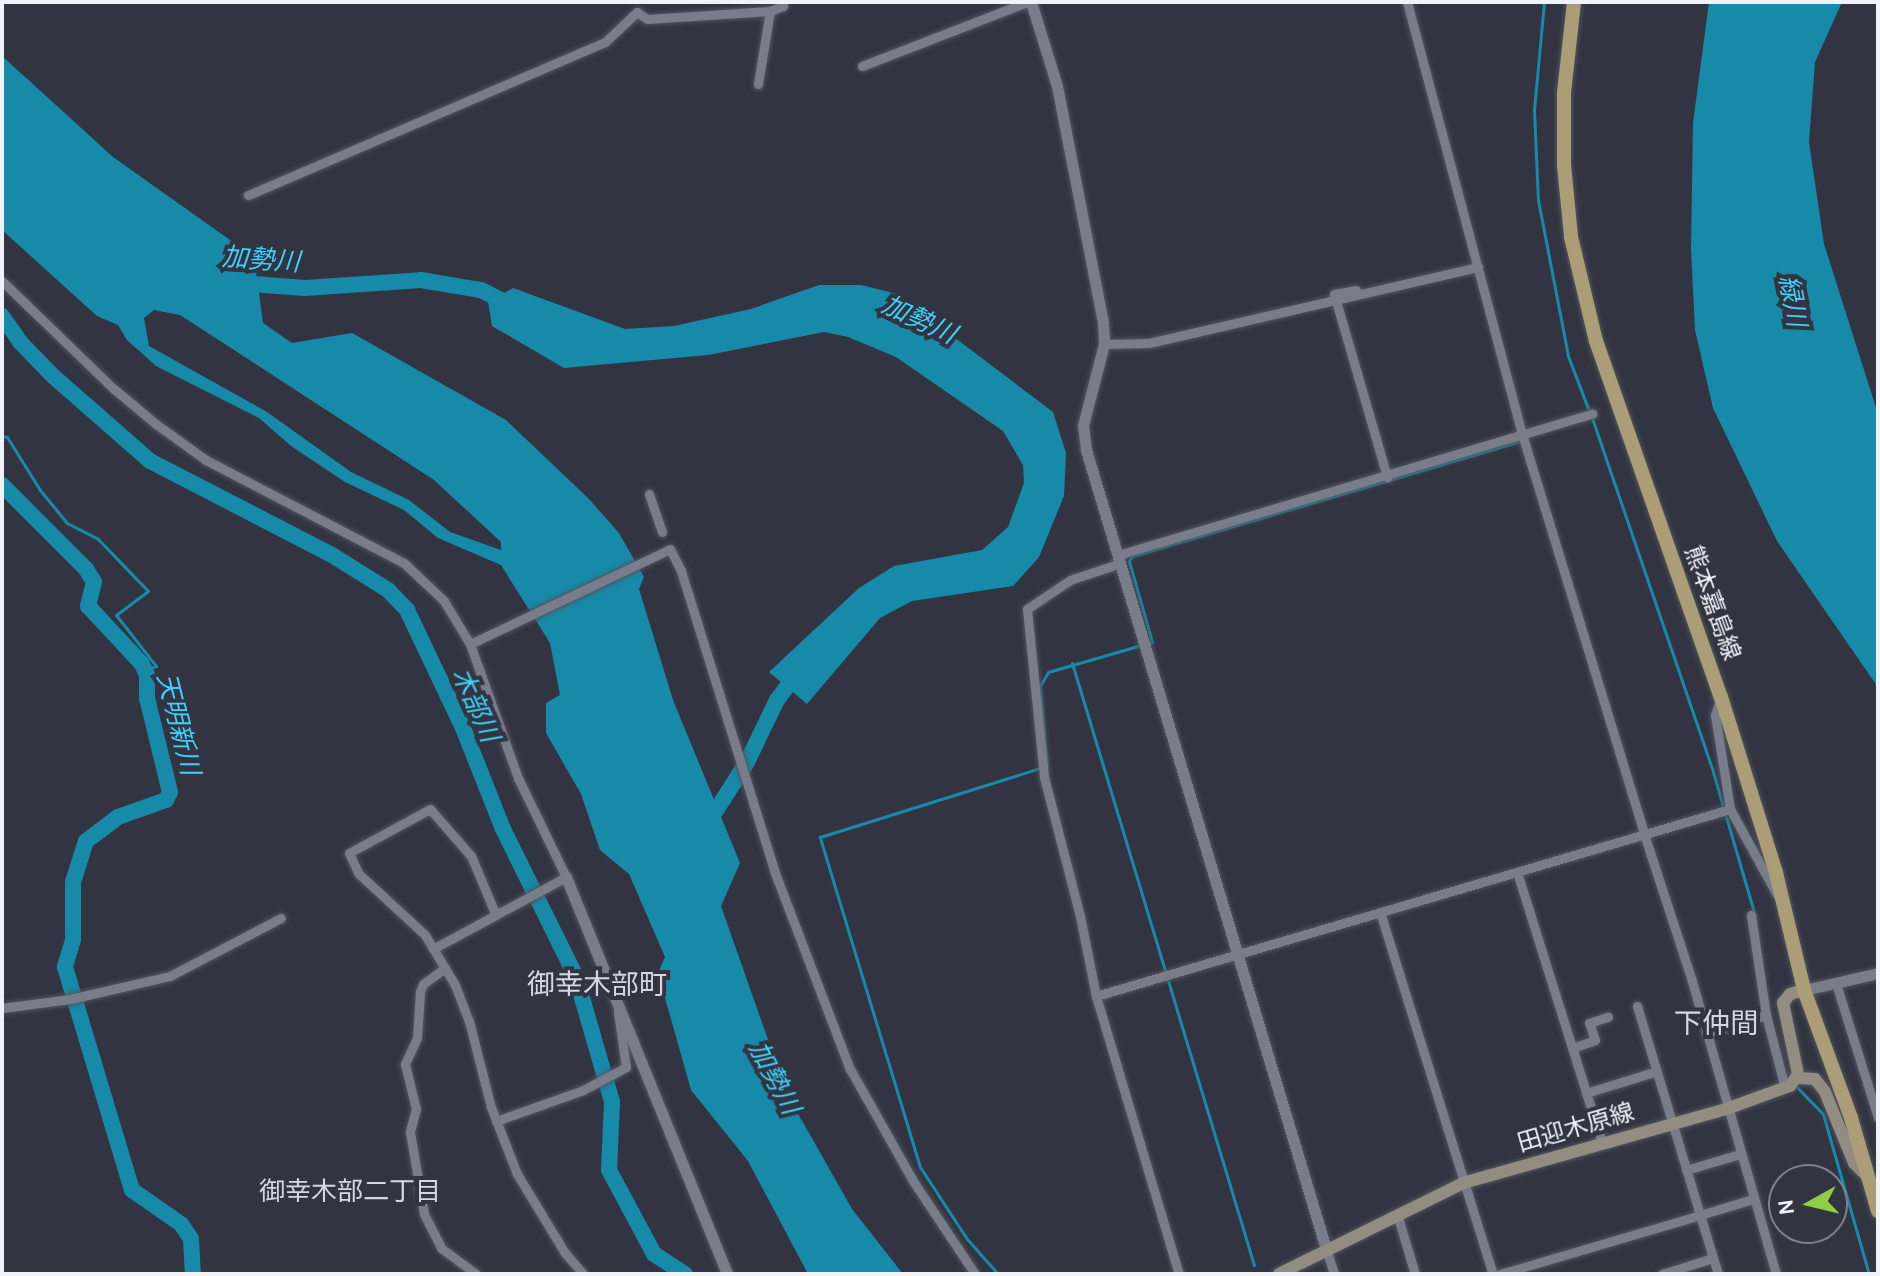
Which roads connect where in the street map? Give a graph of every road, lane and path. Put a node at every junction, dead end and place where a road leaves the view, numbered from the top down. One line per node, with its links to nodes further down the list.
1 (783, 2): 5 (street)
2 (1029, 2): 6 (street); 12 (street)
3 (1407, 2): 9 (street)
4 (1574, 2): 20 (main road, 熊本嘉島線)
5 (770, 11): 7 (street); 8 (street)
6 (862, 66)
7 (758, 84)
8 (248, 195)
9 (1478, 267): 11 (street); 14 (street)
10 (2, 281): 19 (street)
11 (1336, 300): 12 (street); 15 (street)
12 (1104, 344): 18 (street)
13 (1592, 414): 14 (street)
14 (1522, 434): 15 (street); 22 (street)
15 (1387, 477): 18 (street)
16 (649, 494): 17 (street)
17 (662, 532)
18 (1119, 559): 31 (street); 36 (street)
19 (470, 644): 24 (street); 65 (street)
20 (1721, 697): 21 (street); 25 (main road, 熊本嘉島線)
21 (1730, 809): 22 (street); 25 (street)
22 (1645, 837): 23 (street); 42 (street)
23 (1517, 872): 26 (street); 43 (street)
24 (566, 877): 27 (street); 37 (street)
25 (1783, 905): 34 (main road, 熊本嘉島線)
26 (1380, 912): 31 (street); 55 (street)
27 (495, 913): 30 (street); 30 (street)
28 (1751, 915): 40 (street)
29 (281, 918): 39 (street)
30 (433, 949): 32 (street)
31 (1235, 954): 36 (street); 60 (street)
32 (445, 968): 49 (street); 62 (street)
33 (1878, 973): 34 (street)
34 (1809, 989): 45 (main road); 54 (main road, 熊本嘉島線)
35 (1838, 990): 48 (street)
36 (1096, 996): 66 (street)
37 (617, 1006): 49 (street); 64 (street)
38 (1637, 1006): 44 (street)
39 (2, 1008)
40 (1766, 1015): 42 (street); 45 (street)
41 (1608, 1017): 43 (street)
42 (1706, 1033): 47 (street)
43 (1572, 1048): 46 (street)
44 (1657, 1071): 46 (street); 50 (street)
45 (1790, 1084): 47 (main road, 田迎木原線); 54 (main road)
46 (1586, 1093): 51 (street)
47 (1726, 1109): 50 (main road, 田迎木原線); 52 (street)
48 (1878, 1118)
49 (496, 1121): 63 (street)
50 (1673, 1124): 51 (main road, 田迎木原線); 53 (street)
51 (1602, 1144): 55 (main road, 田迎木原線)
52 (1740, 1154): 53 (street); 56 (street)
53 (1686, 1170): 59 (street)
54 (1869, 1178): 57 (main road, 熊本嘉島線)
55 (1463, 1183): 58 (main road, 田迎木原線); 70 (street)
56 (1753, 1199): 59 (street); 74 (street)
57 (1878, 1211)
58 (1397, 1214): 60 (main road, 田迎木原線); 69 (street)
59 (1700, 1215): 61 (street); 71 (street)
60 (1326, 1249): 67 (main road, 田迎木原線); 68 (street)
61 (1713, 1258): 72 (street); 73 (street)
62 (476, 1274)
63 (583, 1274)
64 (727, 1274)
65 (975, 1274)
66 (1179, 1274)
67 (1279, 1274)
68 (1334, 1274)
69 (1415, 1274)
70 (1493, 1274)
71 (1500, 1274)
72 (1662, 1274)
73 (1718, 1274)
74 (1776, 1274)

